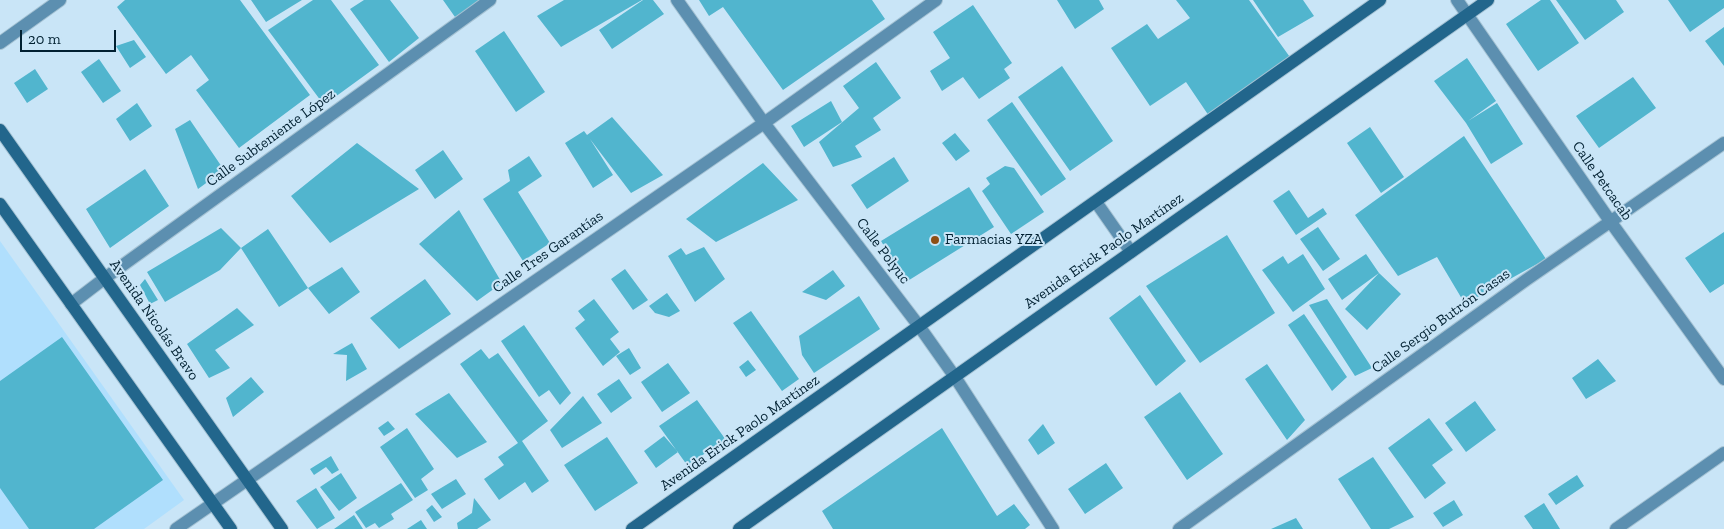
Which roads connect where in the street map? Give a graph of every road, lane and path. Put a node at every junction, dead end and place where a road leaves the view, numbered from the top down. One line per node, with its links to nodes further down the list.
1 (60, 0): 9 (street)
2 (490, 0): 17 (street, Calle Subteniente López)
3 (677, 0): 10 (street, Calle Polyuc)
4 (936, 0): 10 (street, Calle Tres Garantías)
5 (1380, 0): 13 (main road, Avenida Erick Paolo Martínez)
6 (1457, 0): 8 (street, Calle Petcacab)
7 (1488, 0): 8 (main road, Avenida Erick Paolo Martínez)
8 (1467, 14): 15 (street, Calle Petcacab); 16 (main road, Avenida Erick Paolo Martínez)
9 (0, 43)
10 (764, 123): 19 (street, Calle Polyuc); 23 (street, Calle Tres Garantías)
11 (0, 130): 17 (main road, Avenida Nicolás Bravo)
12 (1724, 143): 15 (street, Calle Sergio Butrón Casas)
13 (1096, 202): 16 (street); 19 (main road, Avenida Erick Paolo Martínez)
14 (0, 204): 18 (main road)
15 (1610, 221): 21 (street, Calle Petcacab); 31 (street, Calle Sergio Butrón Casas)
16 (1131, 252): 20 (main road, Avenida Erick Paolo Martínez)
17 (105, 278): 18 (street, Calle Subteniente López); 23 (main road, Avenida Nicolás Bravo)
18 (71, 304): 24 (main road)
19 (920, 326): 20 (street, Calle Polyuc); 28 (main road, Avenida Erick Paolo Martínez)
20 (955, 377): 29 (main road, Avenida Erick Paolo Martínez); 30 (street, Calle Polyuc)
21 (1724, 379)
22 (1724, 453): 32 (street)
23 (247, 480): 24 (street, Calle Tres Garantías); 27 (main road, Avenida Nicolás Bravo)
24 (212, 503): 25 (street, Calle Tres Garantías); 26 (main road)
25 (176, 529)
26 (231, 529)
27 (282, 529)
28 (632, 529)
29 (739, 529)
30 (1053, 529)
31 (1179, 529)
32 (1616, 529)

